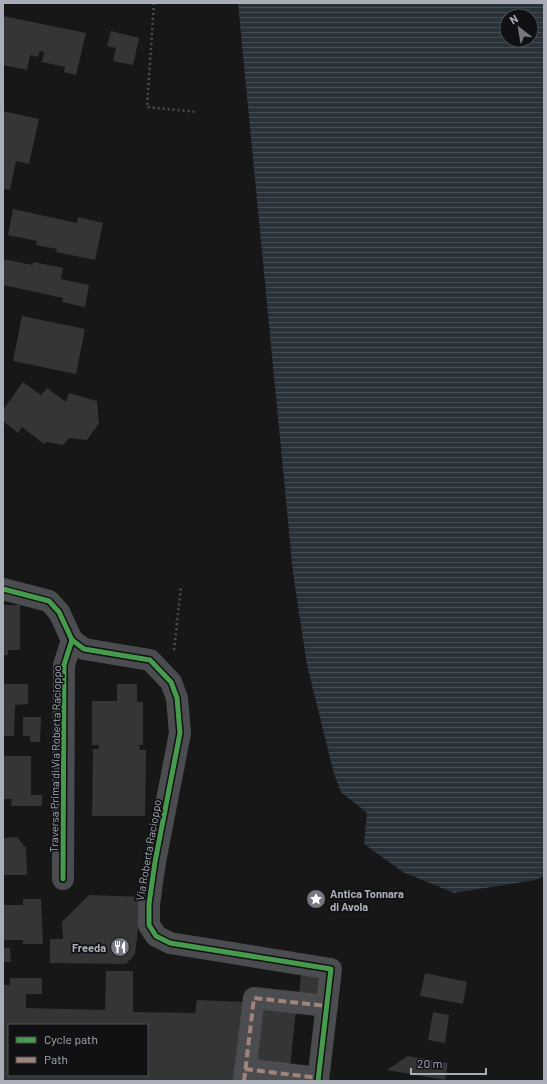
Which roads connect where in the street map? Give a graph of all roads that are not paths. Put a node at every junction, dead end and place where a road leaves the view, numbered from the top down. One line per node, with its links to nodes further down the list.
1 (3, 589): 2 (street)
2 (72, 640): 3 (street, Traversa Prima di Via Roberta Racioppo); 4 (street, Via Roberta Racioppo)
3 (63, 879)
4 (327, 1006): 5 (street); 6 (street, Via Roberta Racioppo)
5 (244, 1075): 6 (street)
6 (318, 1079)

